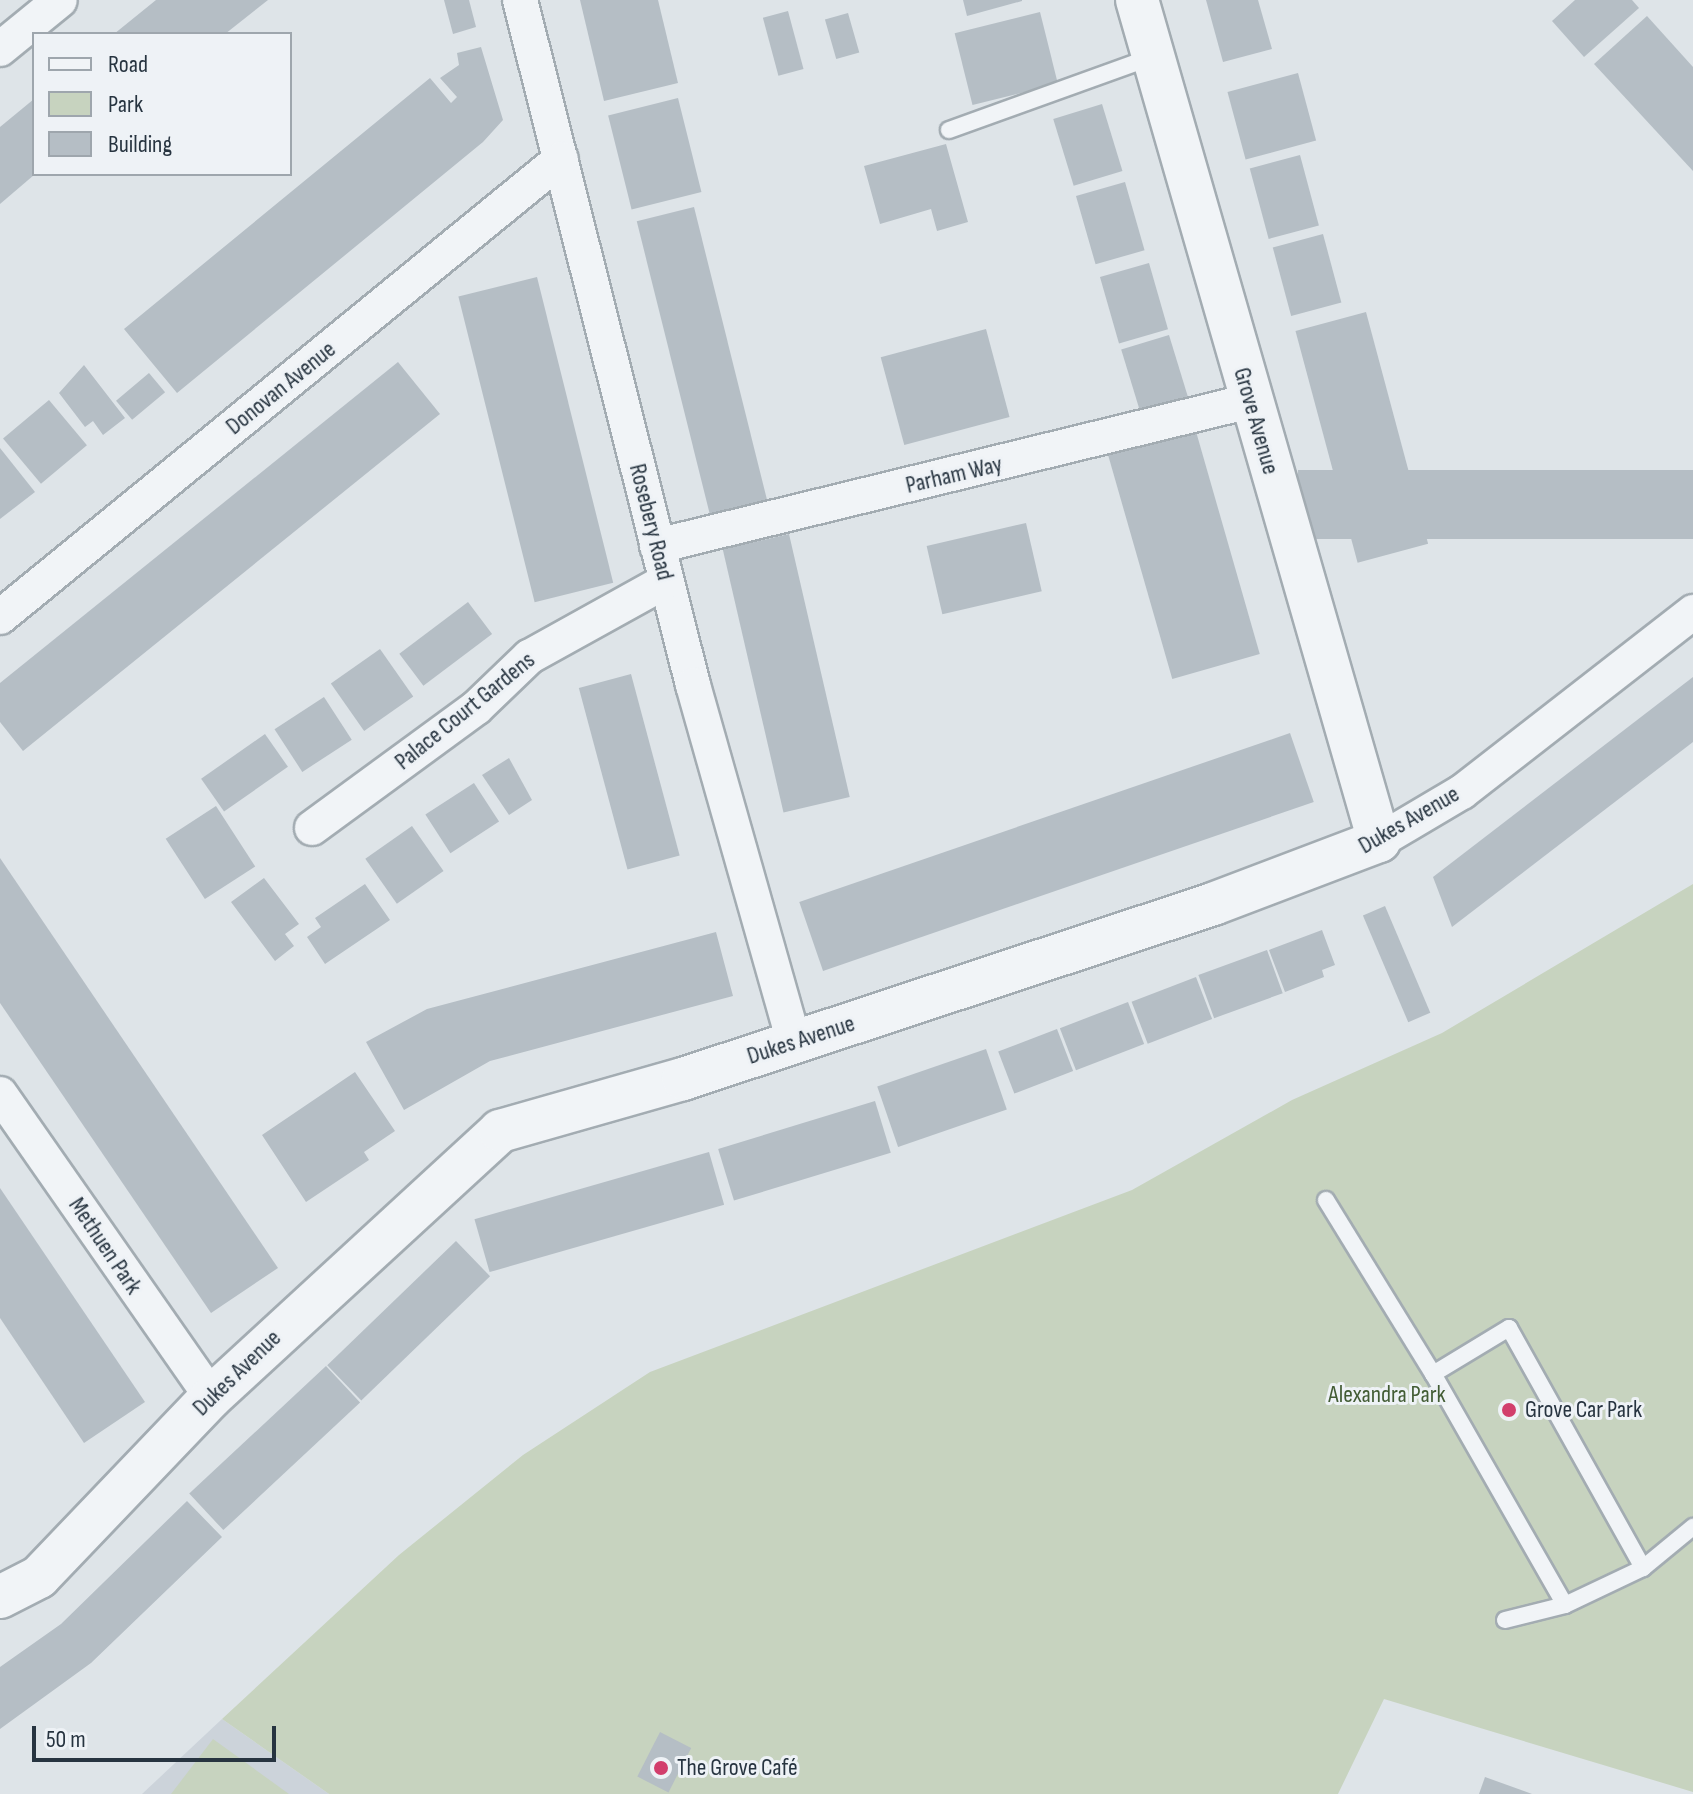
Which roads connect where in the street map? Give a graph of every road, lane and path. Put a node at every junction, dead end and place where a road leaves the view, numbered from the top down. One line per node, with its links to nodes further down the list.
1 (60, 0): 4 (street)
2 (520, 0): 7 (street, Rosebery Road)
3 (1137, 0): 5 (street, Grove Avenue)
4 (0, 49)
5 (1153, 56): 6 (lane); 8 (street, Grove Avenue)
6 (949, 130)
7 (561, 159): 9 (street, Rosebery Road); 12 (street, Donovan Avenue)
8 (1250, 401): 9 (street, Parham Way); 14 (street, Grove Avenue)
9 (657, 546): 10 (street, Rosebery Road)
10 (666, 581): 13 (street, Palace Court Gardens); 15 (street, Rosebery Road)
11 (1693, 612): 14 (street, Dukes Avenue)
12 (0, 617)
13 (312, 828)
14 (1379, 841): 15 (street, Dukes Avenue)
15 (794, 1041): 19 (street, Dukes Avenue)
16 (0, 1094): 19 (street, Methuen Park)
17 (1326, 1200): 18 (lane)
18 (1433, 1374): 21 (lane); 23 (lane)
19 (211, 1397): 22 (street, Dukes Avenue)
20 (1693, 1527): 21 (lane)
21 (1643, 1568): 23 (lane)
22 (0, 1597)
23 (1565, 1605): 24 (lane)
24 (1505, 1620)

